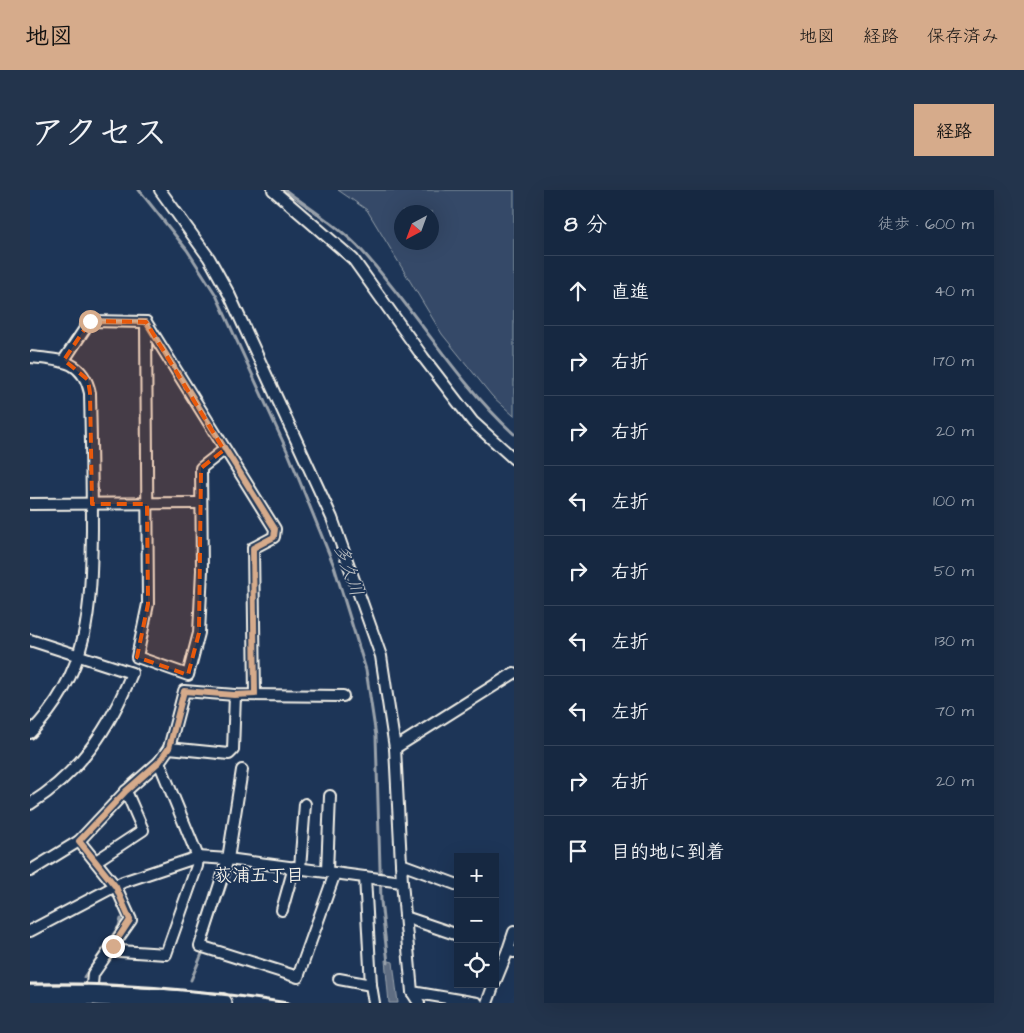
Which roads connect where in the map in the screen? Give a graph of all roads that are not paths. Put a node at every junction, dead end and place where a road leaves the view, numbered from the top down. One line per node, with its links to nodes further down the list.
1 (160, 190): 20 (street)
2 (273, 190): 7 (street)
3 (146, 322): 5 (street); 6 (street); 11 (street)
4 (30, 357): 5 (street)
5 (64, 360): 10 (street)
6 (224, 450): 8 (street); 15 (street)
7 (514, 459)
8 (200, 503): 11 (street); 11 (street)
9 (30, 504): 10 (street)
10 (92, 504): 11 (street); 13 (street)
11 (147, 504)
12 (30, 640): 13 (street)
13 (78, 655): 18 (street); 25 (street)
14 (514, 673): 20 (street)
15 (255, 694): 16 (street); 17 (street)
16 (234, 695): 19 (street); 19 (street)
17 (343, 696)
18 (30, 733)
19 (169, 748): 21 (street)
20 (395, 748): 31 (street)
21 (159, 762): 23 (street); 28 (street)
22 (242, 770): 29 (street)
23 (126, 791): 27 (street); 30 (street)
24 (330, 796): 34 (street)
25 (30, 804)
26 (305, 804): 32 (street)
27 (79, 841): 30 (street); 33 (street)
28 (198, 857): 29 (street); 38 (street); 44 (street)
29 (228, 859): 32 (street); 34 (street)
30 (96, 861): 38 (street)
31 (401, 864): 36 (street); 37 (street)
32 (297, 868): 34 (street); 39 (street)
33 (30, 871)
34 (331, 872): 35 (street)
35 (365, 876): 36 (street); 48 (street)
36 (402, 882): 40 (street)
37 (454, 883)
38 (116, 887): 41 (street); 44 (street)
39 (282, 910)
40 (405, 917): 43 (street); 50 (street)
41 (30, 931)
42 (514, 932): 45 (street)
43 (454, 934)
44 (113, 946): 52 (street)
45 (511, 951): 46 (street)
46 (499, 975)
47 (339, 979): 48 (street)
48 (370, 985): 56 (street)
49 (493, 988): 59 (street)
50 (412, 992): 57 (street); 58 (street)
51 (30, 995): 53 (highway)
52 (90, 995): 53 (highway); 54 (highway)
53 (60, 999)
54 (202, 1002): 55 (highway)
55 (222, 1003)
56 (374, 1003)
57 (419, 1003)
58 (477, 1003)
59 (486, 1003)

